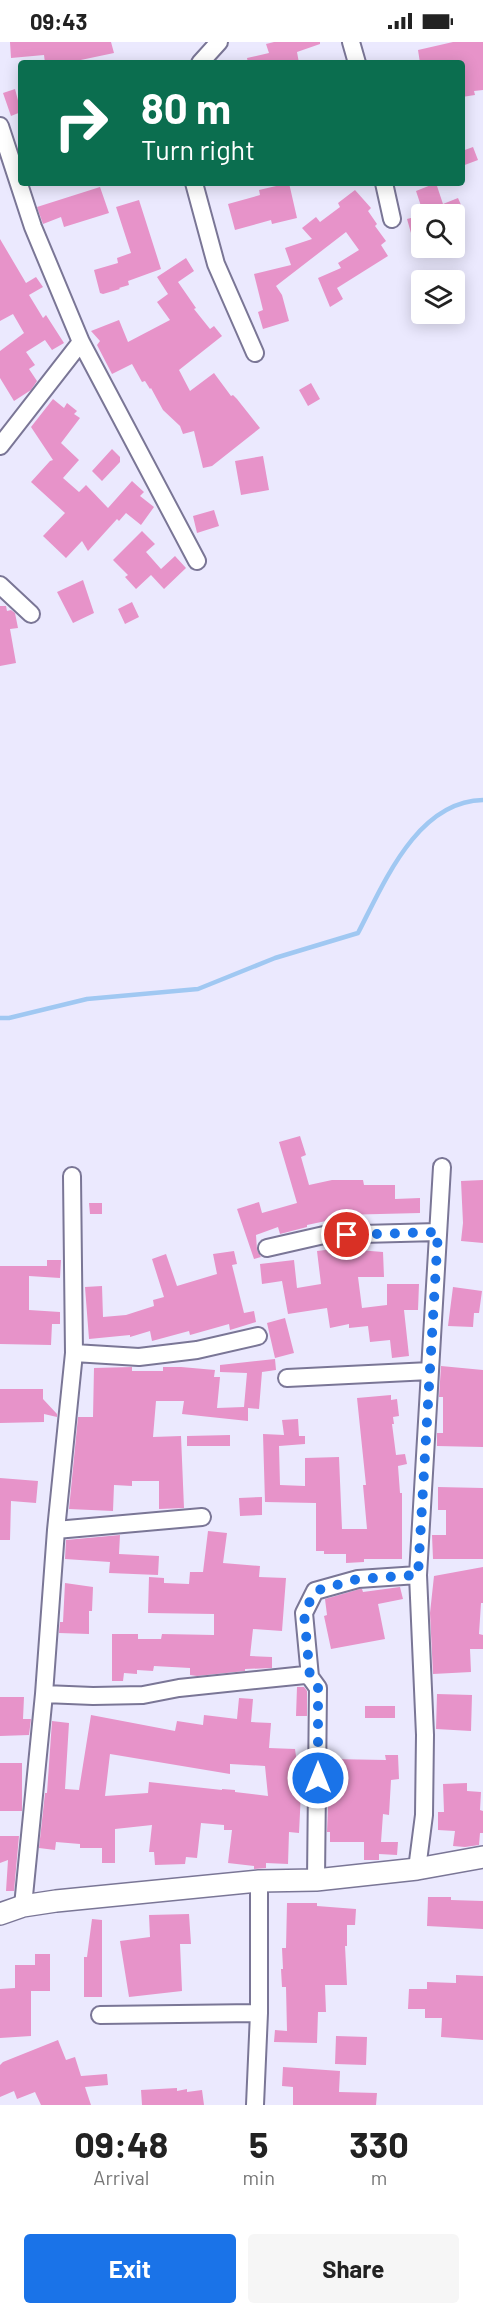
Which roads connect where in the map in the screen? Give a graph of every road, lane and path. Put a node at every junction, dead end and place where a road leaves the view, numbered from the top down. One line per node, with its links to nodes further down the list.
1 (219, 42): 3 (street)
2 (351, 42): 4 (street)
3 (203, 60)
4 (356, 60)
5 (0, 126): 6 (street)
6 (18, 181)
7 (20, 186): 11 (street)
8 (195, 186): 12 (street)
9 (385, 186): 10 (street)
10 (392, 219)
11 (81, 342): 13 (street); 14 (street)
12 (255, 353)
13 (0, 446)
14 (197, 561)
15 (0, 585): 16 (street)
16 (31, 614)
17 (442, 1167): 19 (street)
18 (72, 1176): 22 (street)
19 (438, 1232): 20 (street); 23 (street)
20 (267, 1248)
21 (258, 1336): 22 (street)
22 (74, 1353): 26 (street)
23 (430, 1371): 24 (street); 27 (street)
24 (287, 1378)
25 (202, 1517): 26 (street)
26 (56, 1530): 29 (street)
27 (418, 1575): 28 (street); 31 (street)
28 (310, 1677): 29 (street); 32 (street)
29 (44, 1694): 34 (street)
30 (483, 1857): 31 (street)
31 (417, 1869): 32 (street)
32 (316, 1880): 33 (street)
33 (259, 1881): 34 (street); 36 (street)
34 (23, 1906): 35 (street)
35 (0, 1914)
36 (259, 2013): 37 (street); 38 (street)
37 (100, 2015)
38 (255, 2105)

